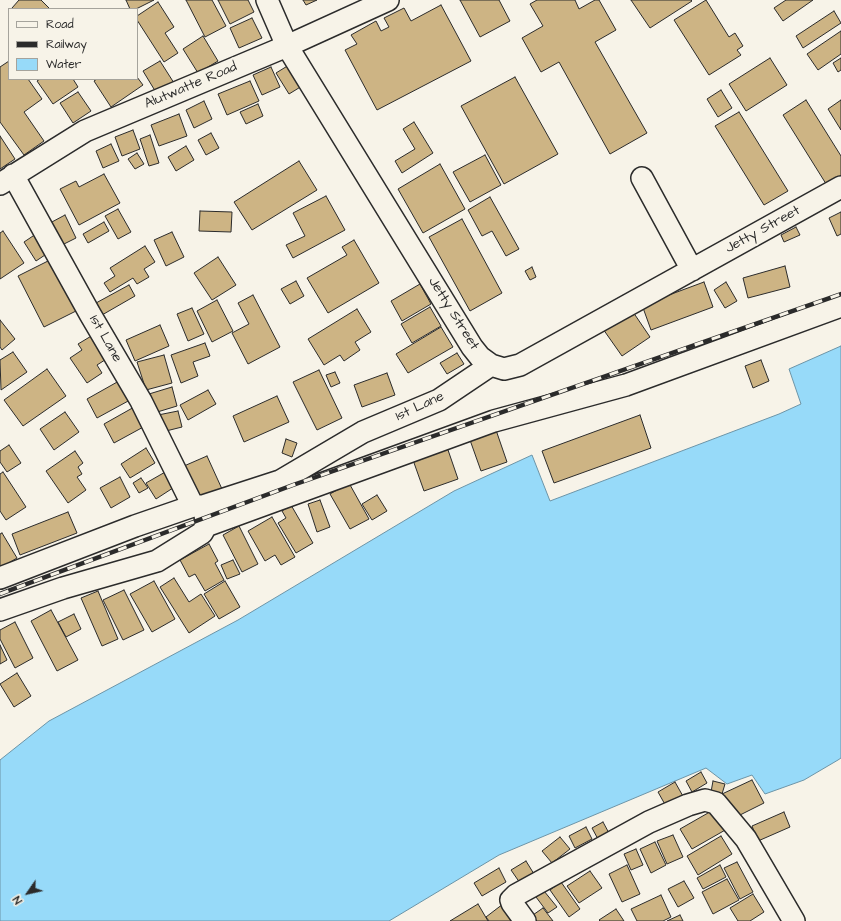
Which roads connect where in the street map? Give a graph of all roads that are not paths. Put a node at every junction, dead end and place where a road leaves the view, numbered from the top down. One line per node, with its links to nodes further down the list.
1 (267, 0): 3 (street, Jetty Street)
2 (388, 0): 3 (street, Alutwatte Road)
3 (287, 46): 5 (street, Alutwatte Road); 9 (street, Jetty Street)
4 (642, 178): 7 (street)
5 (6, 179): 10 (street, 1st Lane)
6 (841, 186): 7 (street, Jetty Street)
7 (692, 270): 9 (street, Jetty Street)
8 (841, 306): 11 (street)
9 (491, 365): 10 (street, 1st Lane)
10 (198, 506): 11 (street); 12 (street, 1st Lane)
11 (206, 526): 13 (street)
12 (0, 578)
13 (0, 610)
14 (525, 921): 15 (street)
15 (794, 921)

